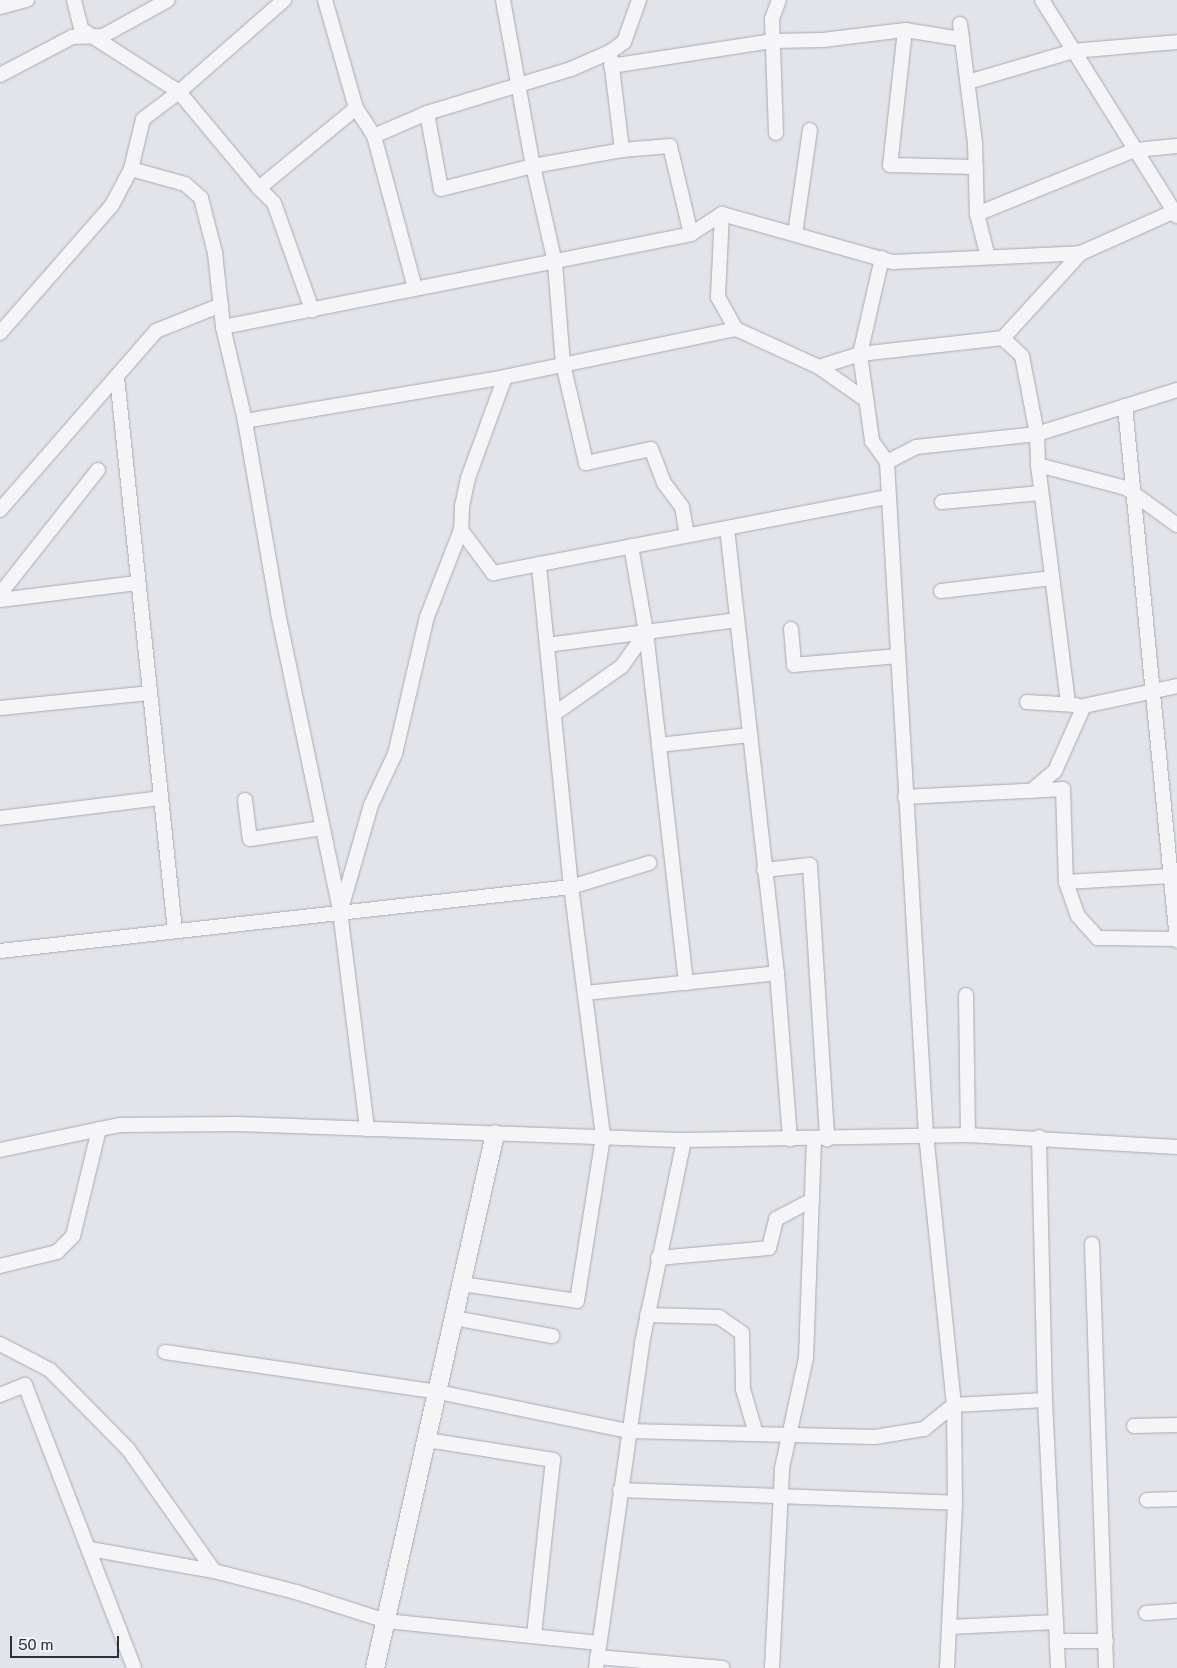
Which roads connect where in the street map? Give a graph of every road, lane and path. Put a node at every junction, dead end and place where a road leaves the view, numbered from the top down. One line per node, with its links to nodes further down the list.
1 (27, 0): 10 (street)
2 (74, 0): 13 (street)
3 (168, 0): 13 (street)
4 (284, 0): 23 (street)
5 (325, 0): 24 (street)
6 (503, 0): 22 (street)
7 (639, 0): 18 (street)
8 (779, 0): 15 (street)
9 (1042, 0): 17 (street)
10 (0, 7)
11 (960, 24): 14 (street)
12 (905, 30): 14 (street); 15 (street); 33 (street)
13 (91, 37): 20 (street); 23 (street)
14 (962, 39): 21 (street)
15 (773, 41): 19 (street); 27 (street)
16 (1177, 42): 17 (street)
17 (1073, 51): 21 (street); 31 (street)
18 (610, 52): 19 (street); 22 (street)
19 (611, 66): 30 (street)
20 (0, 75)
21 (968, 82): 33 (street)
22 (518, 83): 25 (street); 32 (street)
23 (179, 92): 34 (street); 35 (street)
24 (356, 108): 28 (street); 35 (street)
25 (427, 113): 28 (street); 32 (street)
26 (810, 130): 40 (street)
27 (776, 133)
28 (374, 136): 45 (street)
29 (1177, 146): 31 (street)
30 (622, 150): 32 (street); 39 (street)
31 (1135, 150): 36 (street); 38 (street)
32 (533, 166): 44 (street)
33 (976, 167): 38 (street)
34 (130, 169): 46 (street); 50 (street)
35 (259, 188): 47 (street)
36 (1176, 212): 41 (street)
37 (722, 214): 39 (street); 40 (street); 49 (street)
38 (977, 214): 42 (street)
39 (691, 234): 44 (street)
40 (795, 234): 43 (street)
41 (1081, 253): 42 (street); 51 (street)
42 (988, 257): 43 (street)
43 (882, 258): 52 (street)
44 (555, 263): 45 (street); 53 (street)
45 (415, 288): 47 (street)
46 (221, 305): 48 (street); 56 (street)
47 (312, 310): 48 (street)
48 (224, 327): 60 (street)
49 (736, 329): 53 (street); 54 (street)
50 (0, 333)
51 (1003, 338): 52 (street); 61 (street)
52 (860, 354): 54 (street); 58 (street)
53 (563, 364): 55 (street); 73 (street)
54 (819, 367): 58 (street)
55 (505, 376): 60 (street); 72 (street)
56 (117, 377): 69 (street); 77 (street)
57 (1177, 390): 59 (street)
58 (866, 400): 62 (street)
59 (1125, 406): 61 (street); 66 (street)
60 (245, 421): 101 (street)
61 (1037, 434): 62 (street); 63 (street)
62 (887, 462): 67 (street)
63 (1038, 465): 65 (street); 66 (street)
64 (98, 470): 79 (street)
65 (1041, 493): 68 (street); 76 (street)
66 (1134, 493): 70 (street); 87 (street)
67 (889, 497): 71 (street); 85 (street)
68 (942, 502)
69 (0, 510)
70 (1177, 525)
71 (727, 528): 73 (street); 81 (street)
72 (461, 530): 75 (street); 108 (street)
73 (687, 536): 74 (street)
74 (631, 546): 75 (street); 83 (street)
75 (539, 564): 84 (street)
76 (1052, 578): 78 (street); 90 (street)
77 (137, 583): 80 (street); 88 (street)
78 (941, 591)
79 (0, 594)
80 (0, 600)
81 (737, 620): 83 (street); 94 (street)
82 (791, 629): 85 (street)
83 (646, 632): 84 (street); 93 (street); 95 (street)
84 (547, 645): 93 (street)
85 (898, 656): 97 (street)
86 (1177, 686): 87 (street)
87 (1153, 691): 91 (street); 102 (street)
88 (149, 693): 92 (street); 98 (street)
89 (1028, 702): 90 (street)
90 (1068, 704): 91 (street)
91 (1084, 706): 96 (street)
92 (0, 708)
93 (554, 714): 107 (street)
94 (748, 735): 95 (street); 104 (street)
95 (660, 745): 113 (street)
96 (1031, 791): 97 (street); 106 (street)
97 (905, 797): 119 (street)
98 (160, 798): 100 (street); 109 (street)
99 (245, 800): 101 (street)
100 (0, 818)
101 (322, 828): 108 (street)
102 (1173, 847): 105 (street)
103 (649, 863): 107 (street)
104 (764, 870): 112 (street); 124 (street)
105 (1171, 876): 106 (street); 110 (street)
106 (1066, 882): 110 (street)
107 (571, 886): 108 (street); 114 (street)
108 (340, 911): 109 (street); 117 (street)
109 (175, 931): 111 (street)
110 (1177, 939)
111 (0, 951)
112 (776, 973): 113 (street); 123 (street)
113 (686, 983): 114 (street)
114 (585, 993): 121 (street)
115 (966, 995): 120 (street)
116 (99, 1129): 117 (street); 127 (street); 131 (street)
117 (367, 1129): 118 (street)
118 (496, 1134): 121 (street); 132 (street)
119 (926, 1135): 120 (street); 124 (street); 141 (street)
120 (968, 1135): 122 (street)
121 (603, 1136): 125 (street); 132 (street)
122 (1039, 1137): 126 (street); 140 (street)
123 (790, 1139): 124 (street); 125 (street)
124 (820, 1139): 128 (street)
125 (684, 1140): 130 (street)
126 (1177, 1147)
127 (0, 1150)
128 (812, 1200): 130 (street); 146 (street)
129 (1092, 1244): 162 (street)
130 (658, 1258): 133 (street)
131 (0, 1266)
132 (462, 1284): 134 (street)
133 (647, 1315): 144 (street); 145 (street)
134 (454, 1318): 135 (street); 138 (street)
135 (552, 1336)
136 (0, 1344): 154 (street)
137 (165, 1352): 138 (street)
138 (438, 1392): 144 (street); 147 (street)
139 (0, 1395): 153 (street)
140 (1045, 1400): 141 (street); 158 (street)
141 (954, 1405): 146 (street); 152 (street)
142 (1177, 1425): 143 (street)
143 (1134, 1426)
144 (628, 1431): 145 (street); 148 (street)
145 (756, 1434): 146 (street)
146 (788, 1435): 149 (street)
147 (427, 1440): 157 (street); 160 (street)
148 (620, 1490): 149 (street); 163 (street)
149 (782, 1497): 152 (street); 168 (street)
150 (1177, 1499): 151 (street)
151 (1146, 1500)
152 (955, 1503): 159 (street)
153 (90, 1549): 154 (street); 165 (street)
154 (214, 1571): 157 (street)
155 (1177, 1611): 156 (street)
156 (1146, 1613)
157 (386, 1621): 160 (street); 166 (street)
158 (1056, 1622): 159 (street); 161 (street)
159 (949, 1627): 169 (street)
160 (534, 1635): 163 (street)
161 (1057, 1641): 162 (street); 170 (street)
162 (1106, 1641): 171 (street)
163 (599, 1643): 164 (street)
164 (596, 1663): 167 (street)
165 (134, 1668)
166 (375, 1668)
167 (723, 1668)
168 (772, 1668)
169 (947, 1668)
170 (1058, 1668)
171 (1106, 1668)

